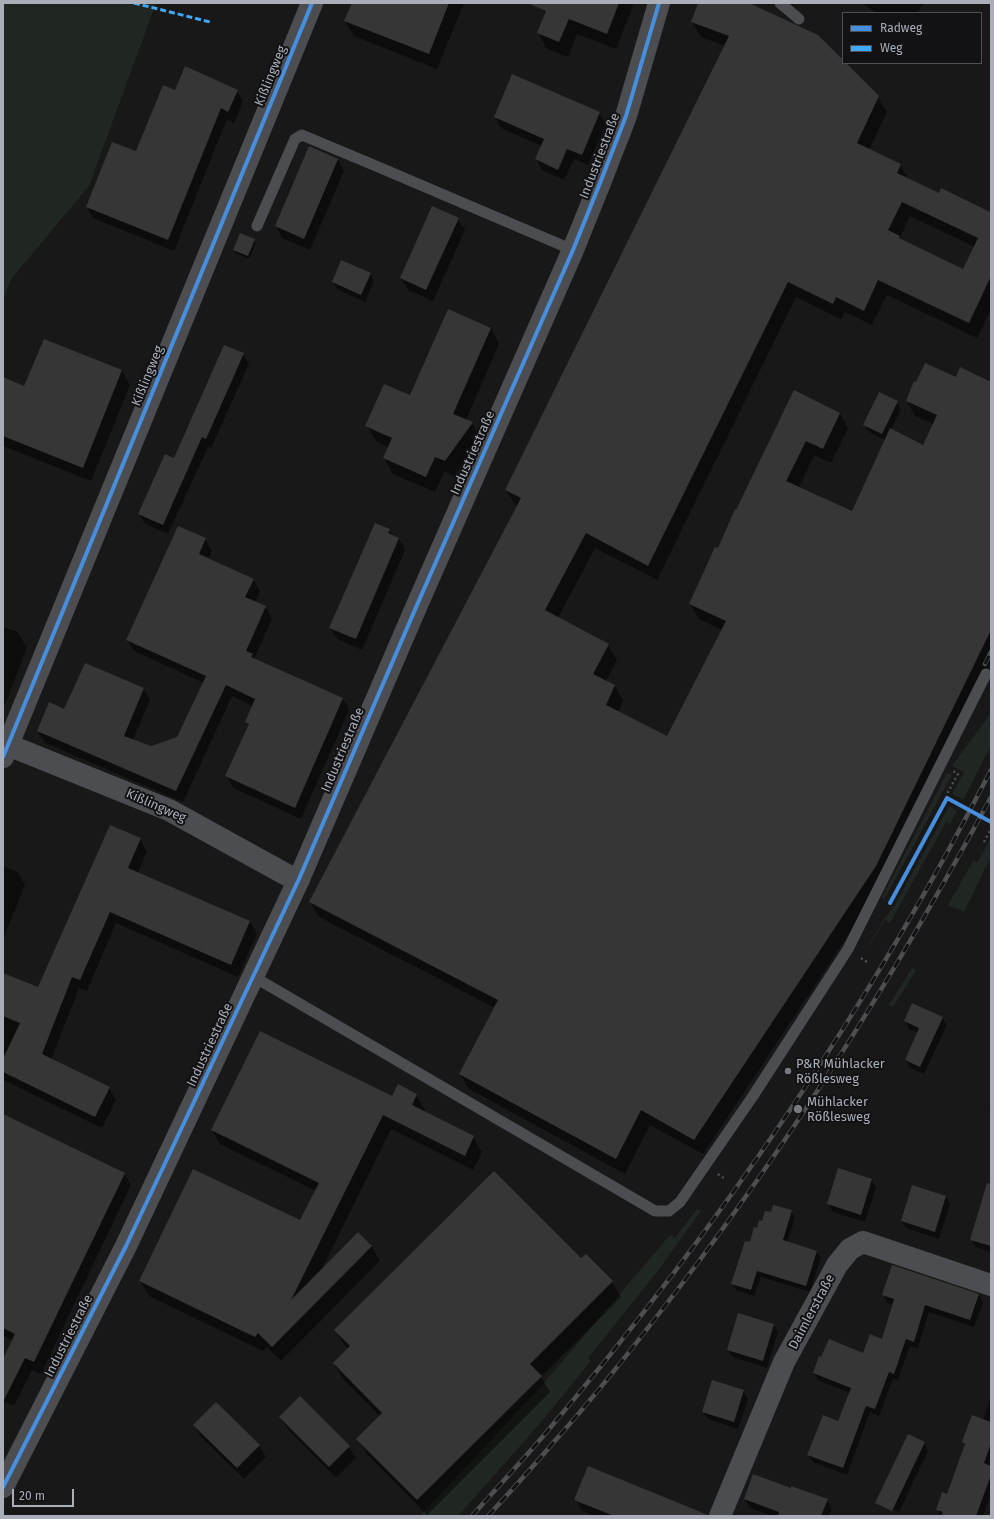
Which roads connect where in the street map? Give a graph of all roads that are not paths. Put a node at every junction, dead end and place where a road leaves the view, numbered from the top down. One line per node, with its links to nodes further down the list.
1 (312, 3): 8 (street, Kißlingweg)
2 (659, 3): 6 (street, Industriestraße)
3 (780, 3): 4 (lane)
4 (799, 19)
5 (257, 226): 6 (lane)
6 (572, 250): 9 (street, Industriestraße)
7 (986, 674): 10 (lane)
8 (5, 751): 9 (street, Kißlingweg)
9 (299, 879): 10 (street, Industriestraße)
10 (254, 977): 12 (street, Industriestraße)
11 (991, 1285): 13 (street, Daimlerstraße)
12 (3, 1487)
13 (720, 1516)

